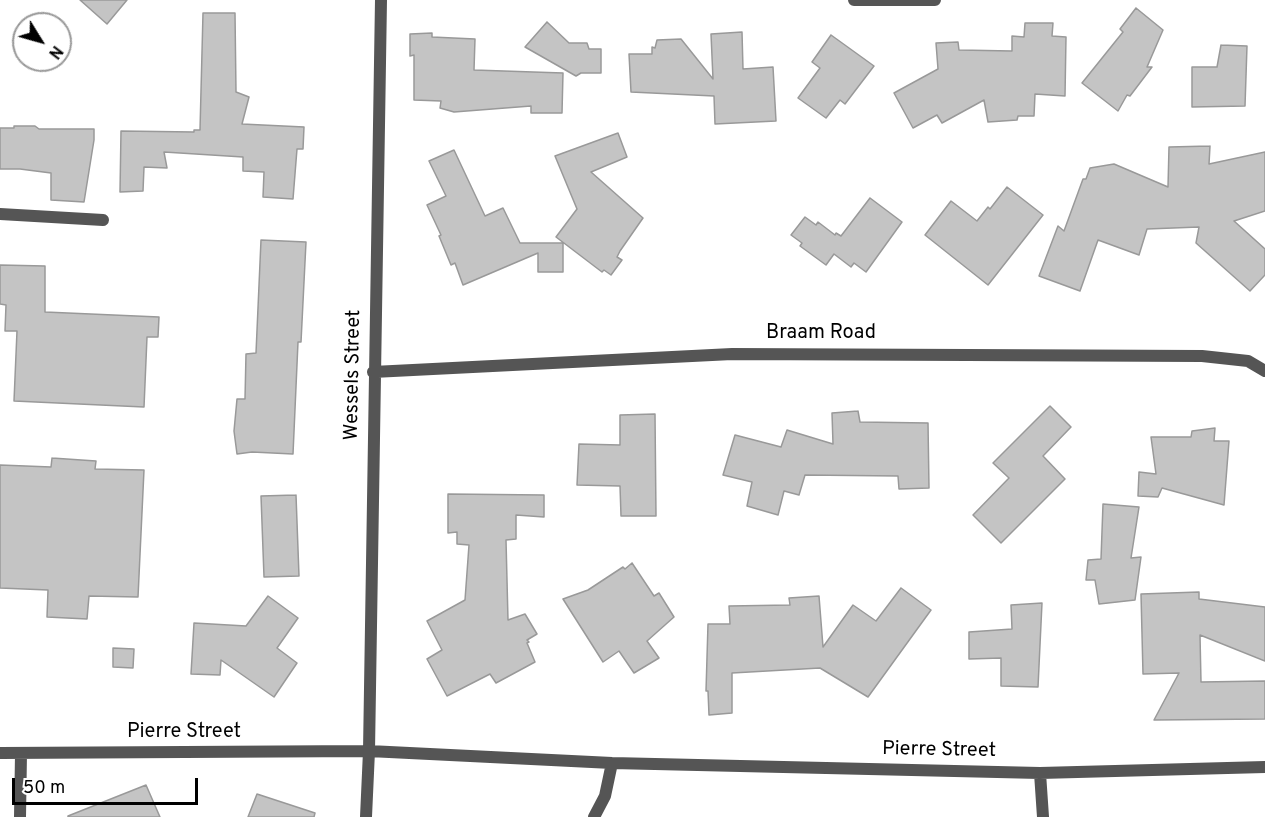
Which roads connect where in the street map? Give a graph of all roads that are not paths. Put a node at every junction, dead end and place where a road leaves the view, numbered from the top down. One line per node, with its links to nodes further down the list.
1 (381, 0): 7 (street, Wessels Street)
2 (854, 0): 3 (street)
3 (935, 0)
4 (0, 214): 5 (street)
5 (103, 220)
6 (1265, 371): 7 (street, Braam Road)
7 (374, 372): 8 (street, Wessels Street)
8 (369, 751): 10 (street, Pierre Street); 11 (street, Pierre Street); 15 (street)
9 (0, 753): 10 (street, Pierre Street)
10 (21, 754): 14 (street)
11 (612, 763): 13 (street, Pierre Street); 16 (street)
12 (1265, 767): 13 (street, Pierre Street)
13 (1040, 773): 17 (street)
14 (20, 817)
15 (366, 817)
16 (594, 817)
17 (1043, 817)

